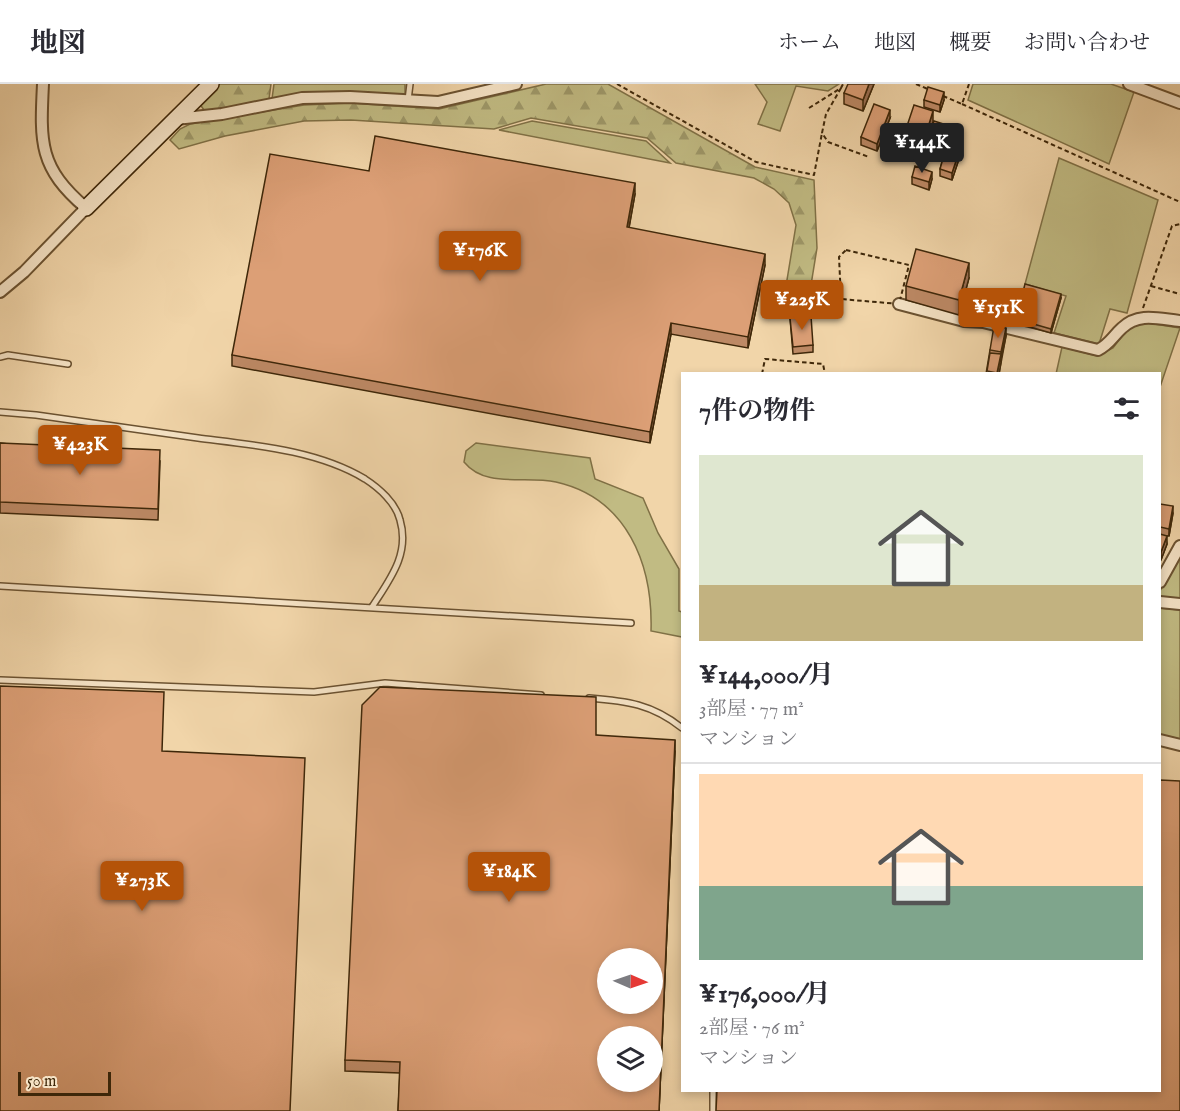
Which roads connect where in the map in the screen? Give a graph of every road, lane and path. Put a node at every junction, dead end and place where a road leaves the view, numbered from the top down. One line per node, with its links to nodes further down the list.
1 (43, 84): 19 (street)
2 (212, 84): 15 (street)
3 (410, 84): 11 (lane)
4 (516, 84): 11 (street)
5 (617, 84): 16 (path)
6 (843, 84): 10 (path)
7 (916, 84): 13 (path)
8 (969, 84): 13 (path)
9 (1129, 84): 12 (street)
10 (842, 88): 14 (path); 16 (path)
11 (408, 100): 15 (street)
12 (1180, 103)
13 (963, 104): 18 (path)
14 (809, 108)
15 (176, 119): 19 (street)
16 (822, 133): 17 (path)
17 (869, 157)
18 (1180, 202)
19 (86, 208): 22 (street)
20 (1180, 224): 21 (path)
21 (1151, 286): 23 (path); 25 (path)
22 (0, 292)
23 (1180, 294)
24 (899, 304): 24 (path); 25 (street)
25 (1140, 316): 26 (street)
26 (1180, 321)
27 (0, 357): 28 (lane)
28 (68, 364)
29 (762, 372): 30 (path)
30 (825, 372)
31 (0, 412): 37 (lane)
32 (1180, 546): 33 (street)
33 (1161, 580)
34 (0, 586): 37 (lane)
35 (1161, 602): 36 (street)
36 (1180, 604)
37 (372, 607): 38 (lane)
38 (630, 622)
39 (0, 680): 40 (lane)
40 (552, 696)
41 (576, 697): 42 (lane)
42 (681, 727)
43 (1161, 740): 44 (street)
44 (1180, 745)
45 (713, 1092): 46 (lane)
46 (712, 1111)

